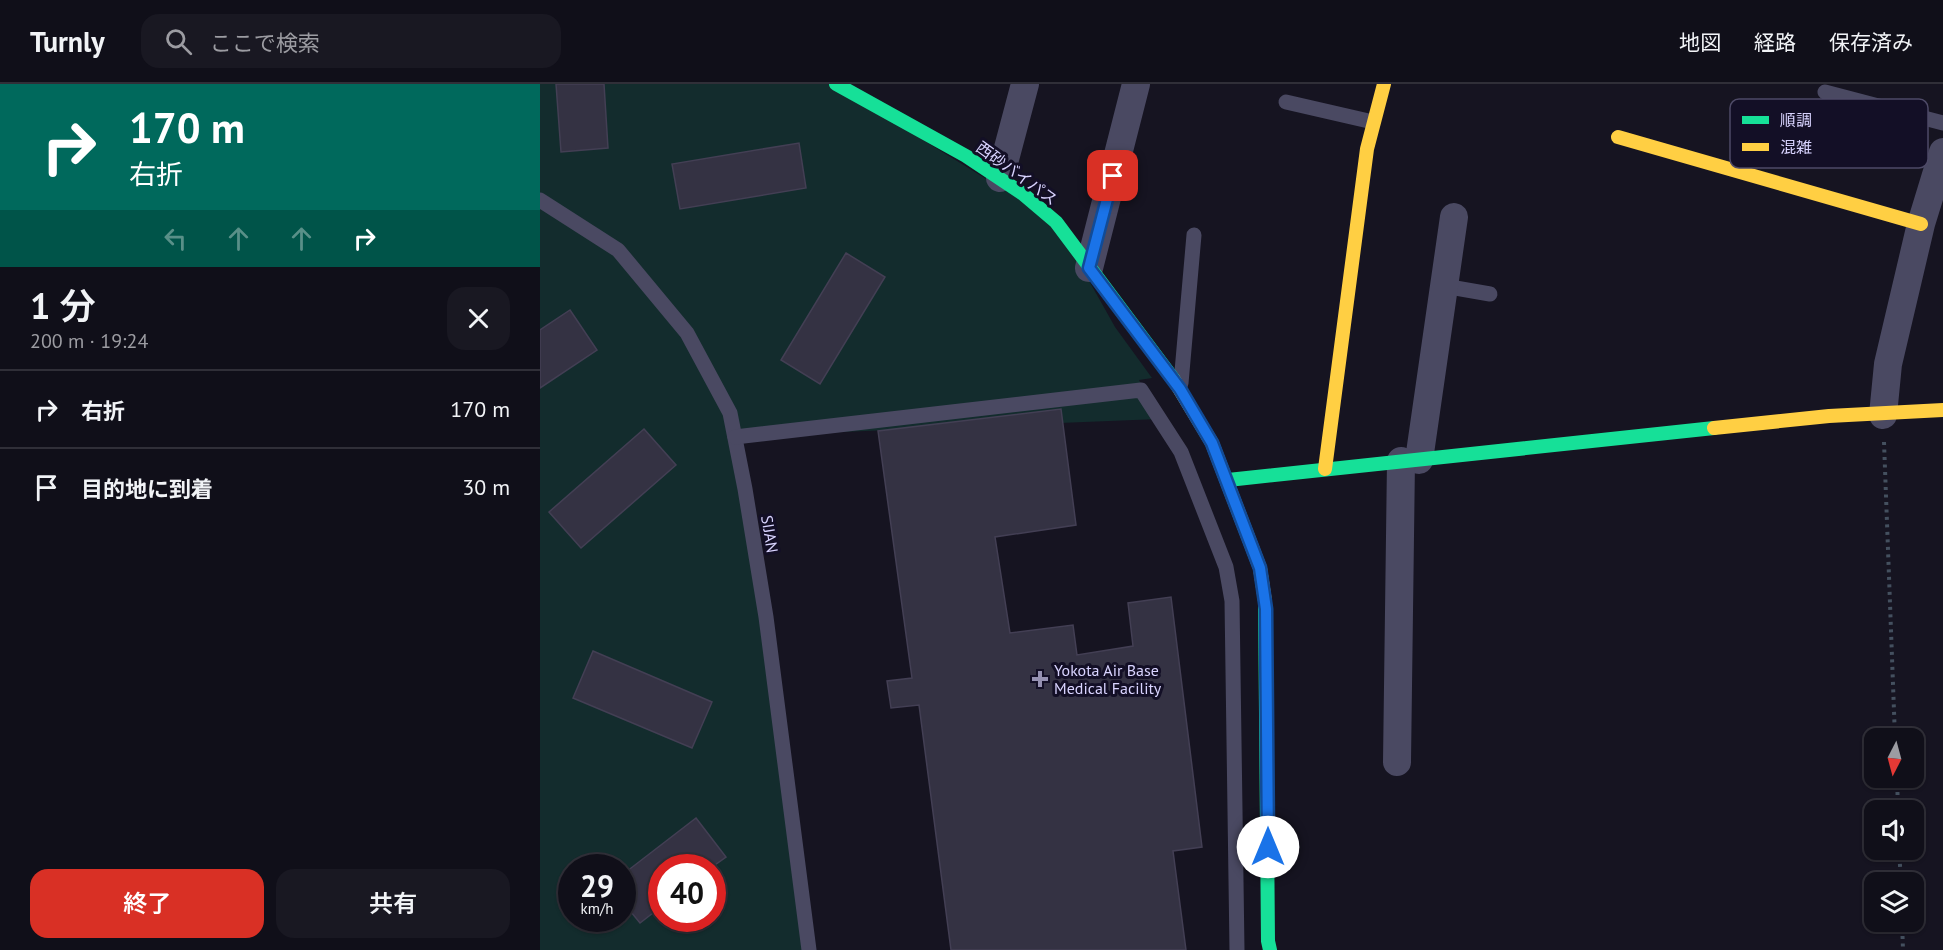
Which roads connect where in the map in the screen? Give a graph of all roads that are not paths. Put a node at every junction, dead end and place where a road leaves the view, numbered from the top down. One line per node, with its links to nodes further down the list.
1 (836, 84): 13 (street, 西砂バイパス)
2 (1025, 84): 13 (street)
3 (1136, 84): 18 (street)
4 (1384, 84): 9 (street)
5 (1825, 92): 6 (lane)
6 (1852, 99)
7 (1286, 102): 9 (lane)
8 (1928, 119): 10 (lane)
9 (1373, 122): 26 (street)
10 (1943, 123)
11 (1618, 137): 16 (street)
12 (1943, 152): 16 (street)
13 (1000, 178): 18 (street, 西砂バイパス)
14 (540, 200): 24 (lane, SIJAN)
15 (1454, 216): 19 (street)
16 (1921, 224): 23 (street)
17 (1194, 235): 21 (lane)
18 (1089, 268): 21 (street, 西砂バイパス)
19 (1444, 286): 20 (lane); 25 (street)
20 (1490, 294)
21 (1180, 389): 27 (street, 西砂バイパス)
22 (1943, 410): 23 (street)
23 (1883, 415): 25 (street)
24 (735, 436): 29 (lane, SIJAN); 30 (lane)
25 (1410, 460): 26 (street); 28 (street)
26 (1325, 469): 27 (street)
27 (1228, 480): 31 (street, 西砂バイパス)
28 (1397, 762)
29 (809, 950)
30 (1237, 950)
31 (1270, 950)

